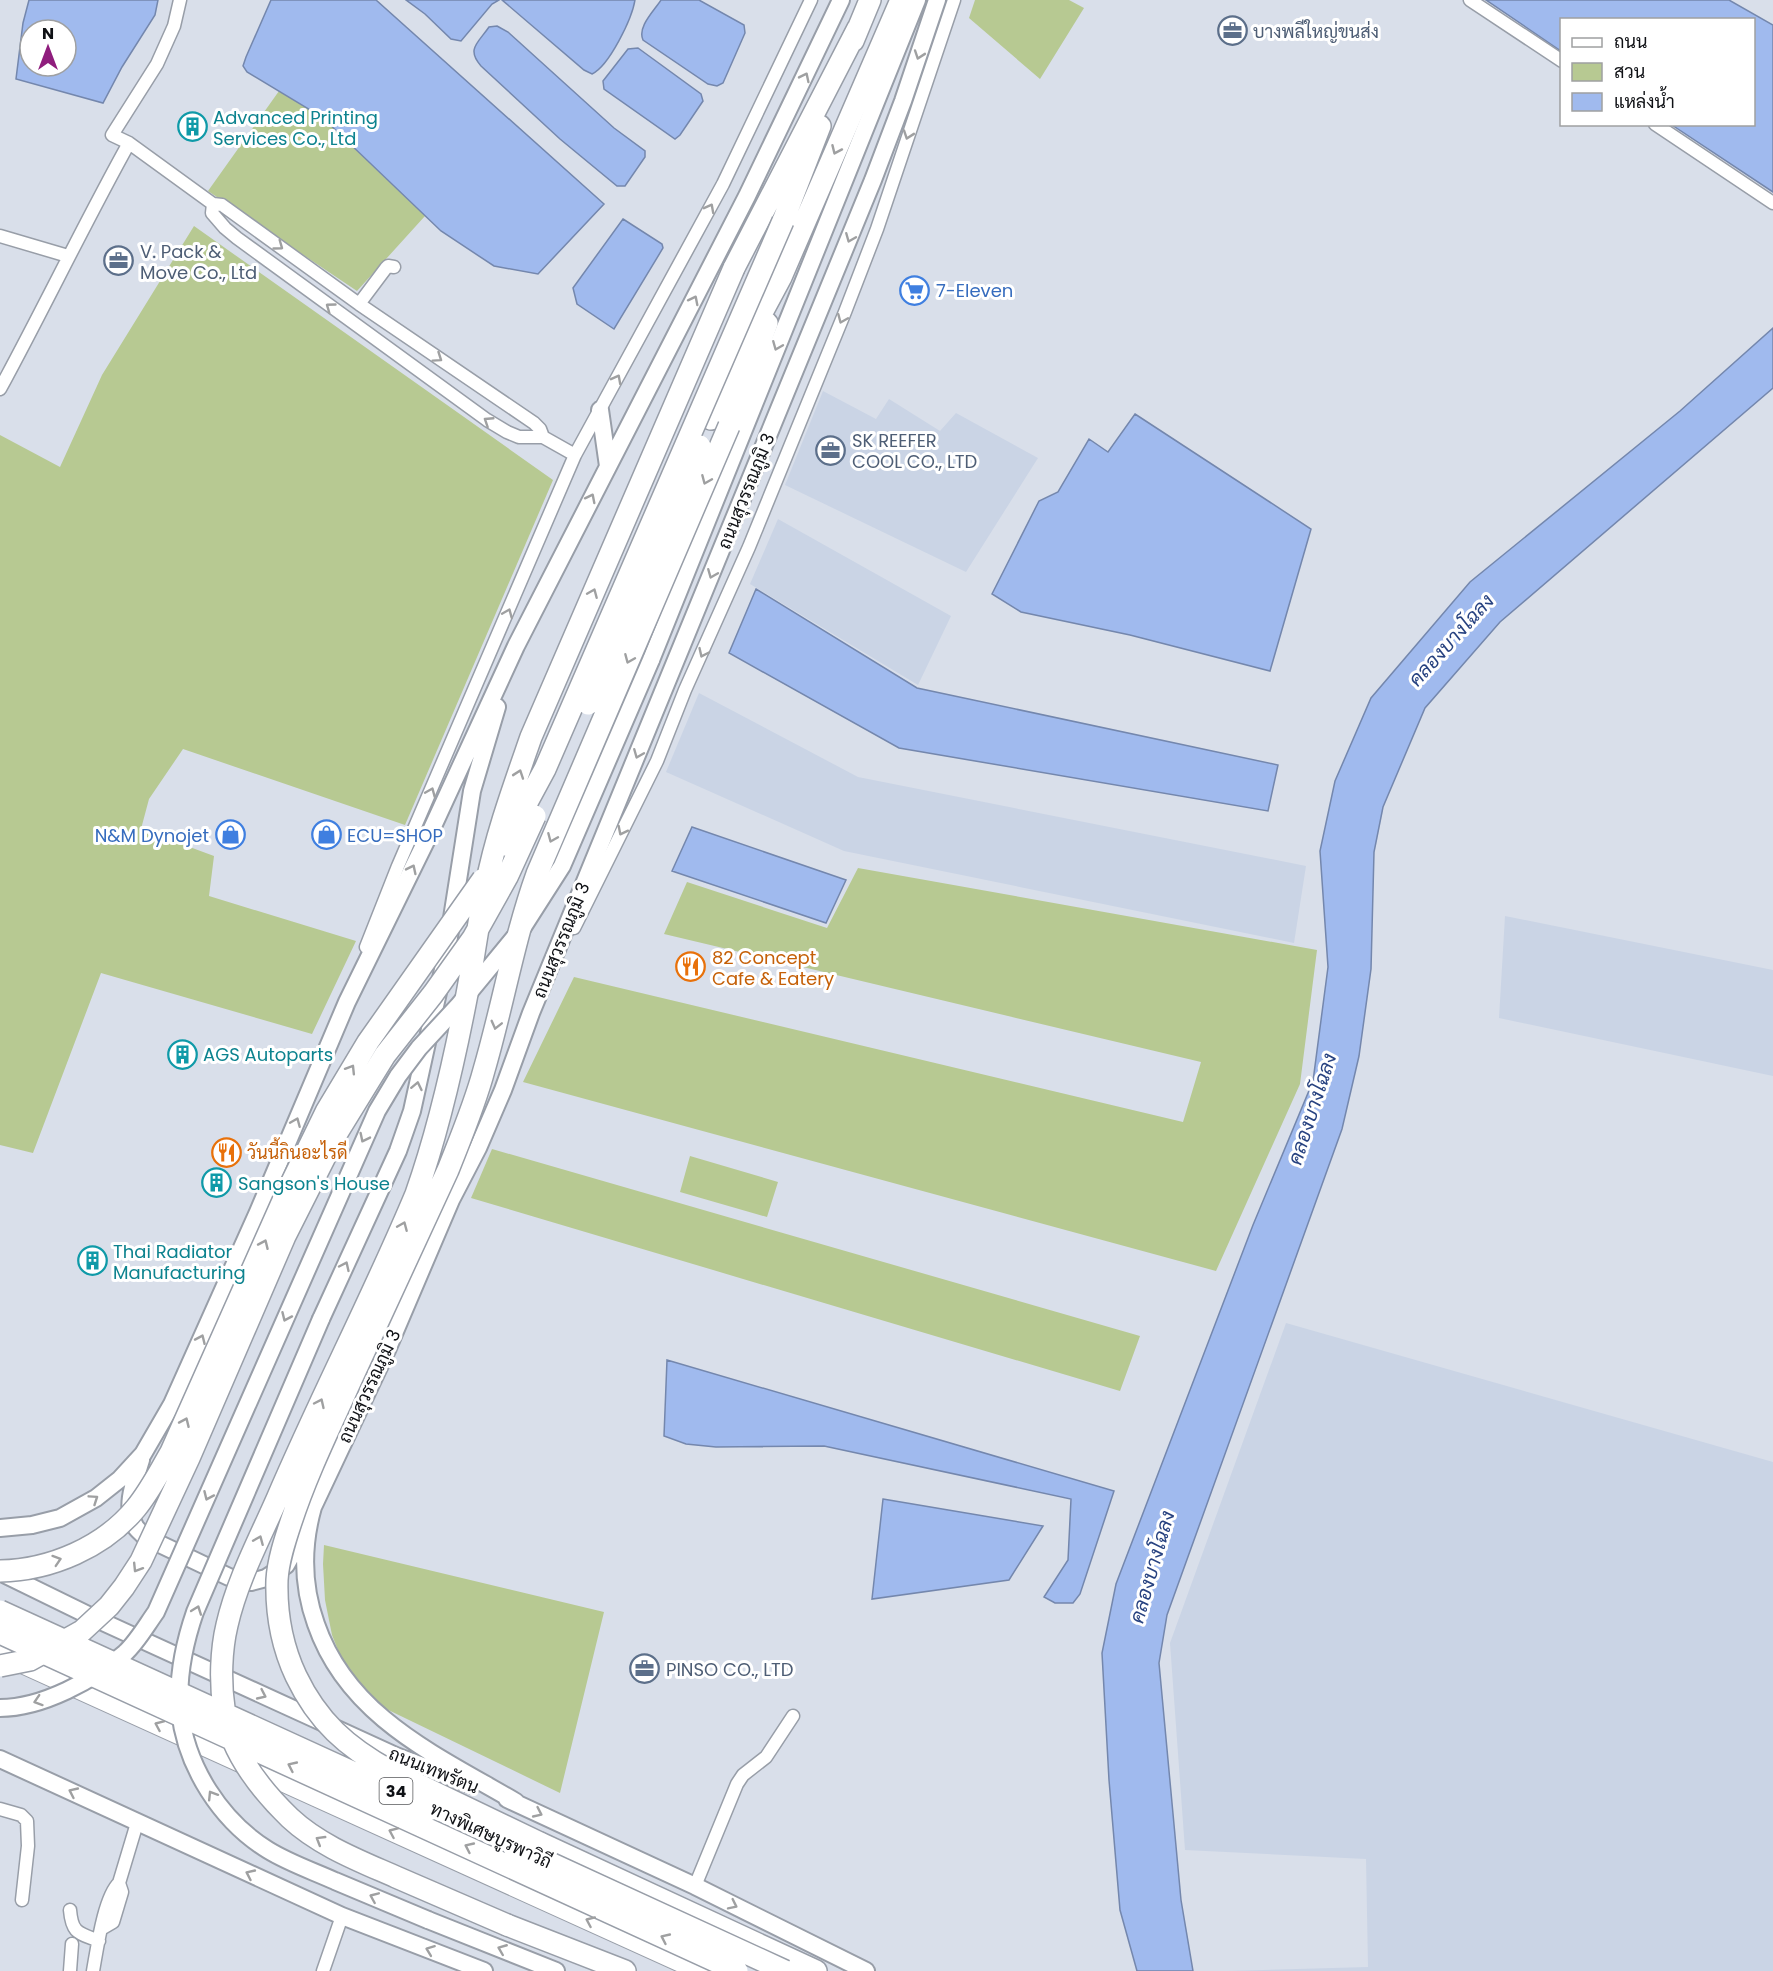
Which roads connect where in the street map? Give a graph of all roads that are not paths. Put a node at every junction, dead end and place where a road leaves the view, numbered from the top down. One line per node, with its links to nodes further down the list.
1 (180, 0): 13 (street)
2 (811, 0): 22 (street, one-way to 2)
3 (841, 0): 25 (main road, one-way to 3)
4 (870, 0): 10 (highway)
5 (901, 0): 19 (highway, one-way to 19)
6 (917, 0): 37 (main road, one-way to 37, bridge)
7 (937, 0): 28 (main road, ถนนสุวรรณภูมิ 3, one-way to 28)
8 (954, 0): 28 (street, one-way to 28)
9 (1470, 0): 11 (street)
10 (858, 28): 32 (highway, one-way to 10, bridge); 54 (highway, one-way to 10, bridge)
11 (1560, 61)
12 (1658, 126): 14 (street)
13 (129, 143): 15 (street); 17 (street)
14 (1773, 203)
15 (213, 204): 20 (street, one-way to 20); 23 (street, one-way to 15)
16 (0, 236): 17 (street)
17 (68, 256): 21 (street)
18 (394, 267): 20 (street)
19 (781, 277): 36 (highway, one-way to 36, bridge); 59 (highway, one-way to 59, bridge)
20 (358, 304): 23 (street, one-way to 23)
21 (0, 389)
22 (600, 410): 24 (street); 25 (main road)
23 (543, 437): 24 (street)
24 (575, 455): 27 (street, one-way to 24)
25 (608, 466): 26 (main road, one-way to 25)
26 (516, 646): 27 (main road, one-way to 26); 53 (main road, one-way to 26, bridge)
27 (347, 1002): 29 (main road, one-way to 27)
28 (531, 1013): 30 (main road, ถนนสุวรรณภูมิ 3)
29 (143, 1454): 30 (main road); 31 (main road, one-way to 29)
30 (308, 1527): 40 (main road, ถนนสุวรรณภูมิ 3)
31 (0, 1528)
32 (0, 1571): 40 (main road, ถนนเทพรัตน / 34, one-way to 40)
33 (0, 1611): 57 (highway, ทางพิเศษบูรพาวิถี, bridge); 58 (highway, ถนนเทพรัตน / 34)
34 (0, 1634): 56 (highway, ทางพิเศษบูรพาวิถี, one-way to 34, bridge)
35 (0, 1653): 55 (highway, 34, one-way to 35)
36 (0, 1666)
37 (0, 1708)
38 (793, 1716): 43 (street)
39 (0, 1759): 42 (main road, one-way to 39)
40 (516, 1802): 43 (main road, ถนนเทพรัตน / 34, one-way to 43)
41 (0, 1809): 44 (street)
42 (137, 1823): 46 (main road, one-way to 42); 47 (street)
43 (695, 1886): 60 (main road, ถนนเทพรัตน / 34, one-way to 60)
44 (22, 1900)
45 (70, 1910): 47 (street)
46 (342, 1916): 51 (street); 52 (main road, one-way to 46)
47 (100, 1935): 50 (street)
48 (72, 1944): 49 (street)
49 (70, 1971)
50 (93, 1971)
51 (323, 1971)
52 (484, 1971)
53 (556, 1971)
54 (625, 1971)
55 (701, 1971)
56 (737, 1971)
57 (785, 1971)
58 (792, 1971)
59 (816, 1971)
60 (866, 1971)

